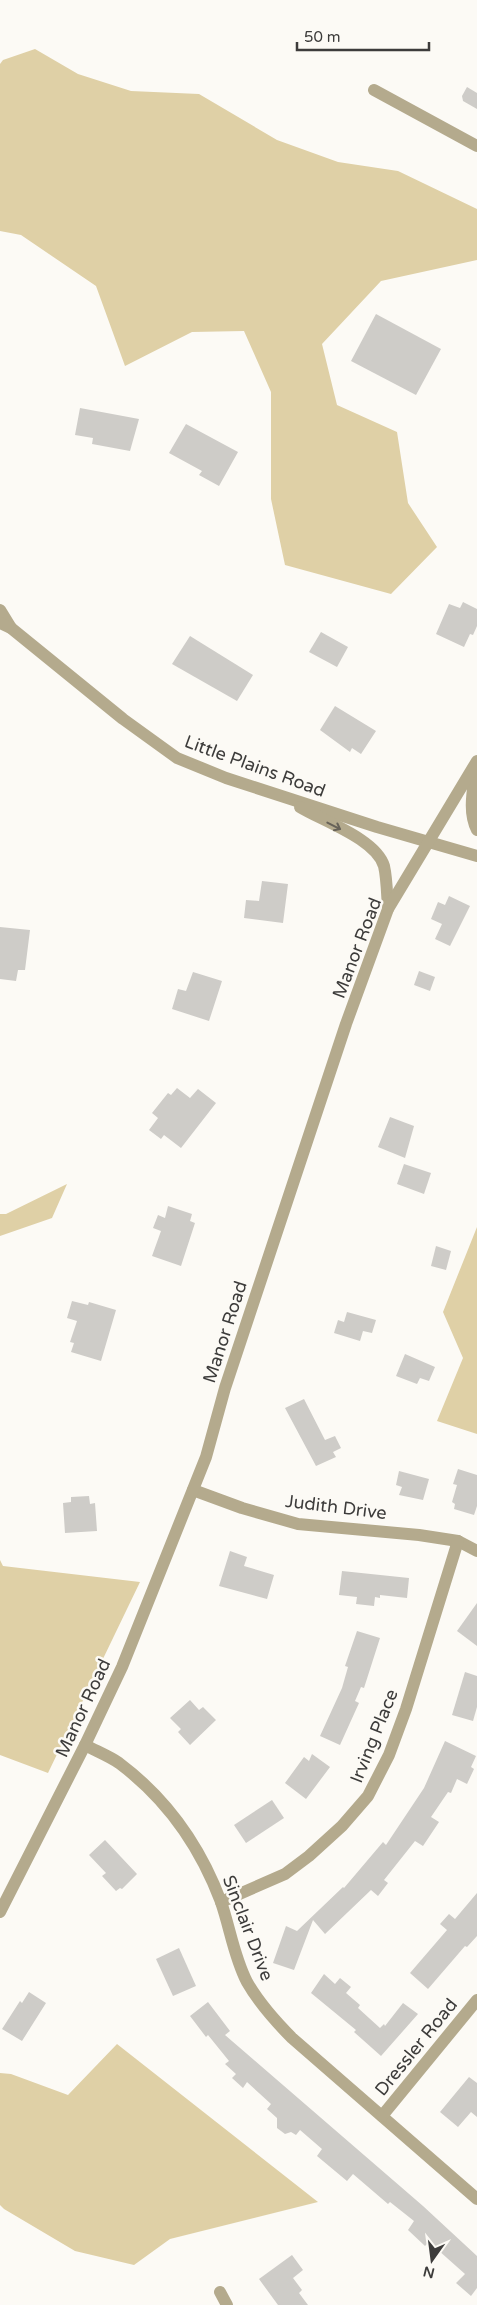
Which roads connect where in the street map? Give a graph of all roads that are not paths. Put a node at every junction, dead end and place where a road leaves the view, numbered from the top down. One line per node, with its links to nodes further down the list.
1 (374, 90): 2 (street)
2 (477, 146)
3 (0, 610): 4 (street, Little Plains Road)
4 (5, 625): 6 (street, Little Plains Road)
5 (477, 761): 7 (street); 8 (street, Manor Road)
6 (276, 794): 8 (street, Little Plains Road); 10 (street, one-way to 10)
7 (477, 830)
8 (427, 842): 9 (street, Little Plains Road); 10 (street, Manor Road)
9 (477, 856)
10 (388, 909): 11 (street, Manor Road)
11 (192, 1490): 12 (street, Judith Drive); 14 (street, Manor Road)
12 (458, 1541): 13 (street, Judith Drive); 15 (street, Irving Place)
13 (477, 1551)
14 (85, 1745): 15 (street, Sinclair Drive); 16 (street, Manor Road)
15 (221, 1902): 18 (street, Sinclair Drive)
16 (0, 1912)
17 (477, 2000): 18 (street, Dressler Road)
18 (382, 2116): 19 (street, Sinclair Drive)
19 (477, 2199)
20 (220, 2292): 21 (street)
21 (227, 2305)

